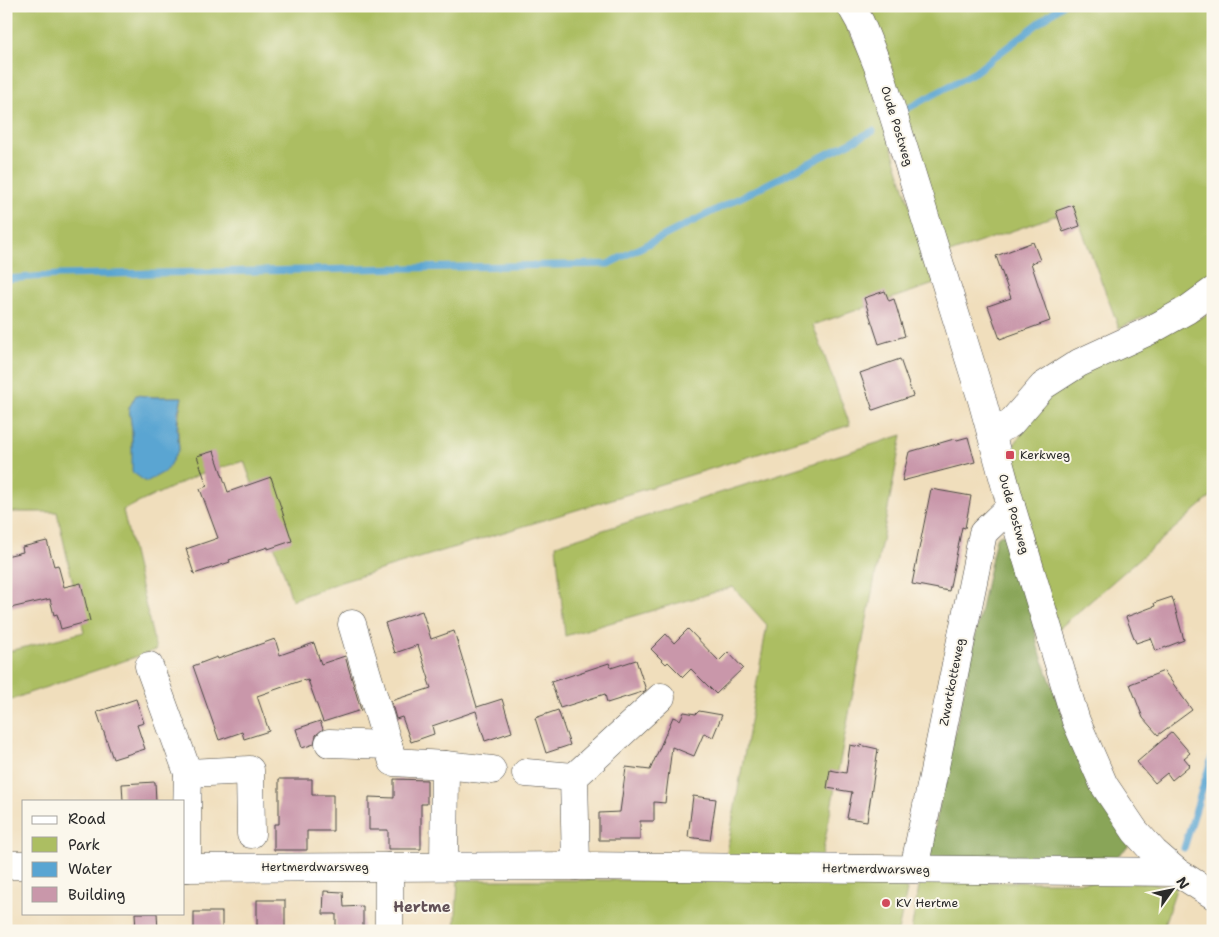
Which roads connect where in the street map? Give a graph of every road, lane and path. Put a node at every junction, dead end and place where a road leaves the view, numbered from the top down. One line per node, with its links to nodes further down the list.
1 (851, 6): 3 (street, Oude Postweg)
2 (1213, 290): 3 (street)
3 (991, 432): 4 (street, Oude Postweg)
4 (1011, 506): 22 (street, Zwartkotteweg); 23 (street, Oude Postweg)
5 (352, 624): 9 (street)
6 (149, 666): 12 (street, Hertmerdwarsweg)
7 (661, 697): 14 (street)
8 (330, 743): 9 (street)
9 (388, 745): 10 (street)
10 (445, 765): 11 (street); 18 (street)
11 (492, 770)
12 (188, 773): 15 (street); 21 (street, Hertmerdwarsweg)
13 (526, 773): 14 (street)
14 (574, 777): 19 (street)
15 (251, 834)
16 (6, 865): 17 (street)
17 (22, 865)
18 (444, 866): 19 (street, Hertmerdwarsweg); 20 (street, Hertmerdwarsweg)
19 (576, 866): 22 (street, Hertmerdwarsweg)
20 (389, 867): 21 (street, Hertmerdwarsweg); 25 (street)
21 (186, 868)
22 (914, 869): 23 (street, Hertmerdwarsweg)
23 (1177, 872): 24 (street, Oude Postweg)
24 (1213, 895)
25 (389, 931)

